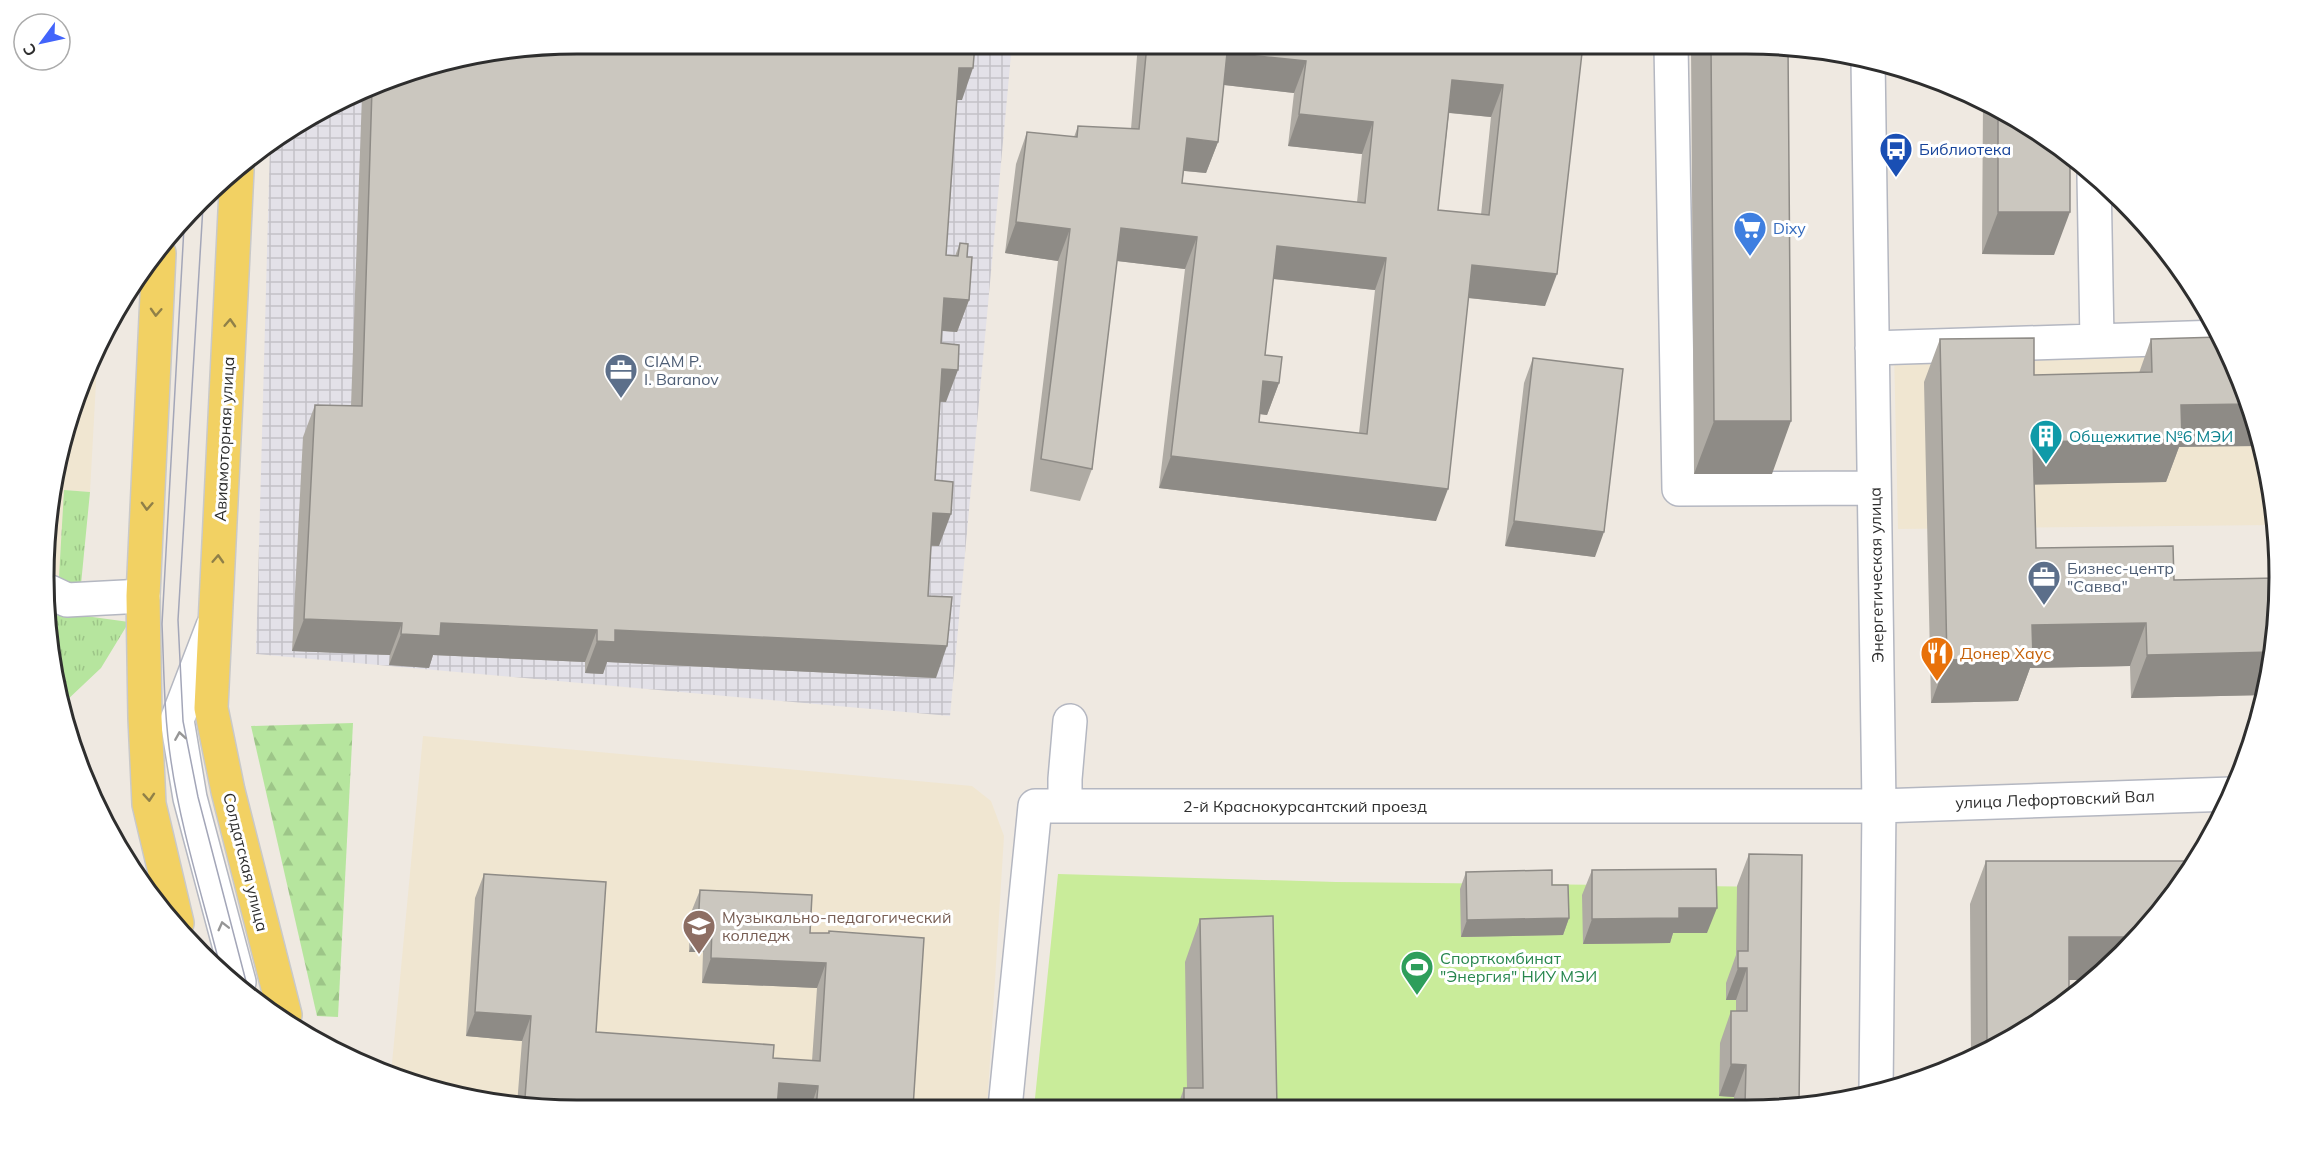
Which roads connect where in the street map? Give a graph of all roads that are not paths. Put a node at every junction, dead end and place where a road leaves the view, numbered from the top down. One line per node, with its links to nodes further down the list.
1 (1671, 54): 9 (street)
2 (1868, 69): 8 (street, Энергетическая улица)
3 (236, 180): 12 (main road, Авиамоторная улица, one-way to 3)
4 (2094, 187): 7 (street)
5 (158, 264): 11 (main road, one-way to 11)
6 (2210, 337): 7 (street)
7 (2097, 341): 8 (street)
8 (1872, 348): 9 (street, Энергетическая улица)
9 (1874, 488): 17 (street, Энергетическая улица)
10 (55, 594): 11 (street)
11 (143, 596): 18 (main road, one-way to 18)
12 (215, 618): 13 (main road, Авиамоторная улица); 19 (street, one-way to 12)
13 (211, 708): 20 (main road, Солдатская улица)
14 (1070, 721): 16 (street)
15 (2221, 794): 17 (street, улица Лефортовский Вал)
16 (1065, 806): 17 (street, 2-й Краснокурсантский проезд); 22 (street, 2-й Краснокурсантский проезд)
17 (1879, 806): 21 (street, Энергетическая улица)
18 (174, 910)
19 (237, 974)
20 (284, 1010)
21 (1876, 1083)
22 (1006, 1100)

